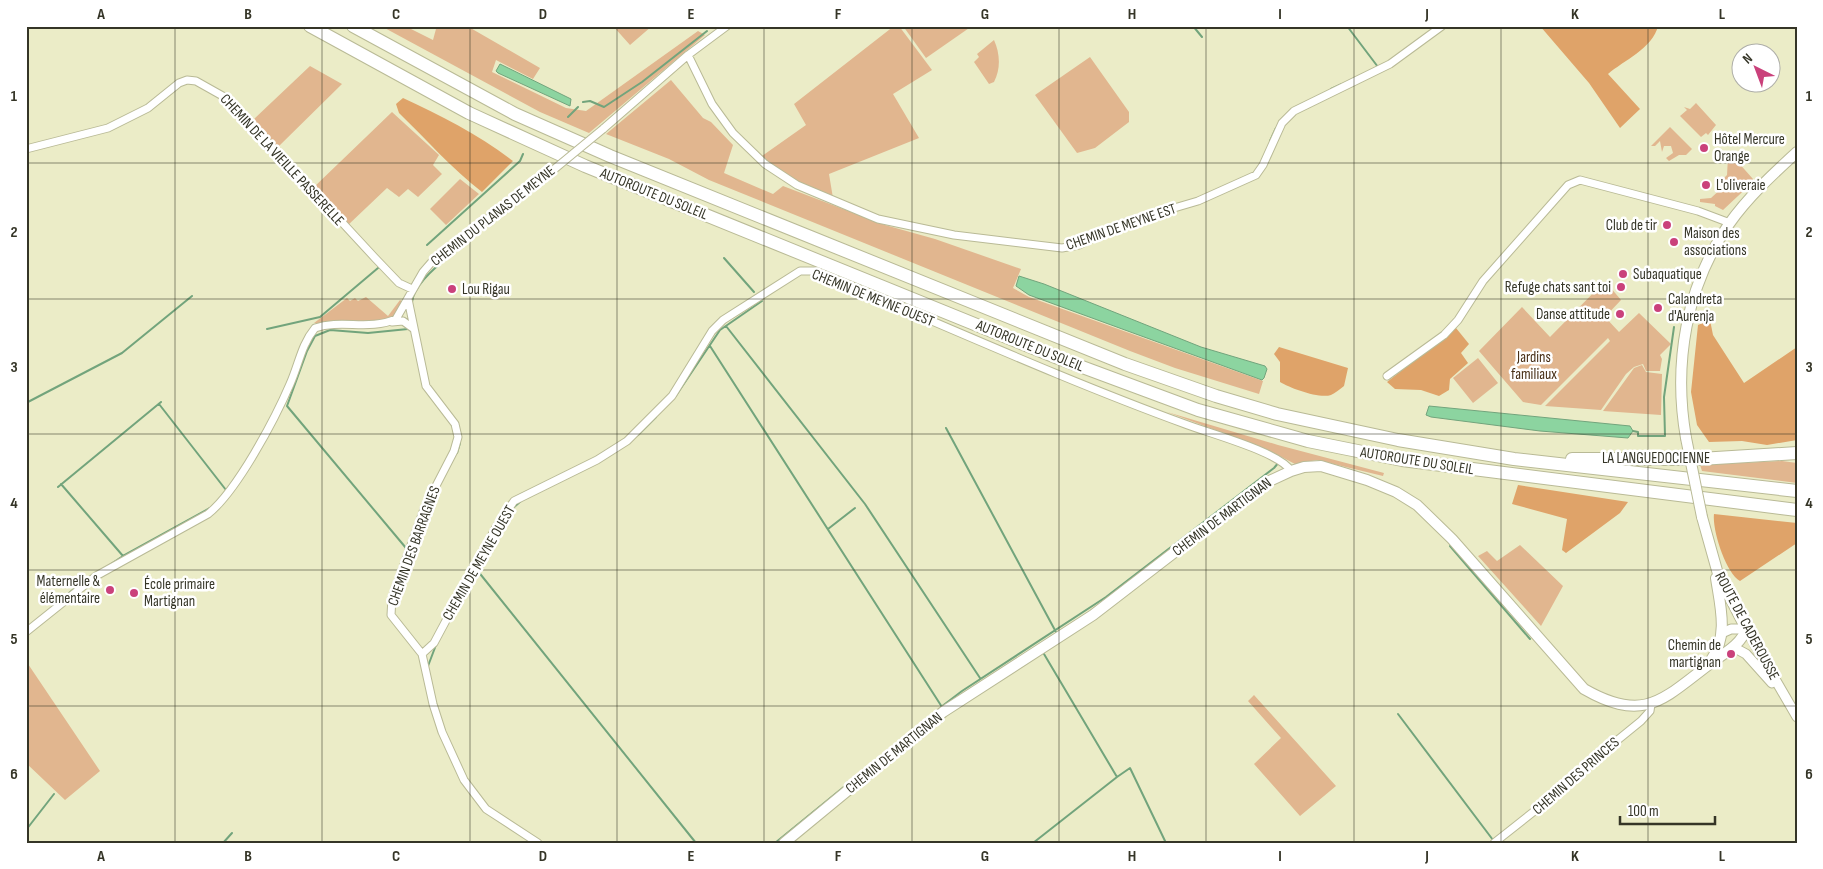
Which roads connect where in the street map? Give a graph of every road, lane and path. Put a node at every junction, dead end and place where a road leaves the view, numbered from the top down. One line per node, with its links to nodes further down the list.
1 (310, 26): 20 (highway, AUTOROUTE DU SOLEIL)
2 (353, 26): 17 (highway, AUTOROUTE DU SOLEIL)
3 (727, 26): 5 (street, CHEMIN DU PLANAS DE MEYNE)
4 (1442, 26): 6 (street, CHEMIN DE MEYNE EST)
5 (718, 29): 6 (street, CHEMIN DU PLANAS DE MEYNE)
6 (688, 55): 10 (street, CHEMIN DU PLANAS DE MEYNE, bridge)
7 (26, 149): 10 (street, CHEMIN DE LA VIEILLE PASSERELLE)
8 (1797, 152): 9 (main road, ROUTE DE CADEROUSSE)
9 (1730, 223): 15 (street); 21 (main road, ROUTE DE CADEROUSSE, bridge)
10 (412, 289): 11 (street, CHEMIN DU PLANAS DE MEYNE)
11 (408, 299): 12 (street, CHEMIN DU PLANAS DE MEYNE); 13 (street, CHEMIN DES BARRAGNES)
12 (401, 312): 13 (street); 14 (street, CHEMIN DU PLANAS DE MEYNE)
13 (408, 320): 14 (street); 26 (street, CHEMIN DES BARRAGNES)
14 (387, 323): 23 (street)
15 (1386, 376)
16 (1797, 453): 17 (highway, LA LANGUEDOCIENNE)
17 (1514, 459): 19 (highway, AUTOROUTE DU SOLEIL)
18 (1291, 471): 26 (street, CHEMIN DE MEYNE OUEST); 28 (main road, CHEMIN DE MARTIGNAN); 32 (main road, CHEMIN DE MARTIGNAN)
19 (1797, 491)
20 (1797, 510)
21 (1714, 563): 22 (main road, ROUTE DE CADEROUSSE); 24 (main road, CHEMIN DE MARTIGNAN)
22 (1746, 629): 24 (street); 25 (main road, CHEMIN DE MARTIGNAN); 29 (street, ROUTE DE CADEROUSSE)
23 (26, 632)
24 (1722, 632): 27 (main road, CHEMIN DE MARTIGNAN)
25 (1733, 647): 27 (main road, CHEMIN DE MARTIGNAN); 29 (street)
26 (422, 654): 31 (street, CHEMIN DES BARRAGNES)
27 (1708, 665): 28 (main road, CHEMIN DE MARTIGNAN)
28 (1651, 704): 33 (street, CHEMIN DES PRINCES)
29 (1791, 706): 30 (street, ROUTE DE CADEROUSSE)
30 (1797, 716)
31 (538, 843)
32 (784, 843)
33 (1494, 843)

